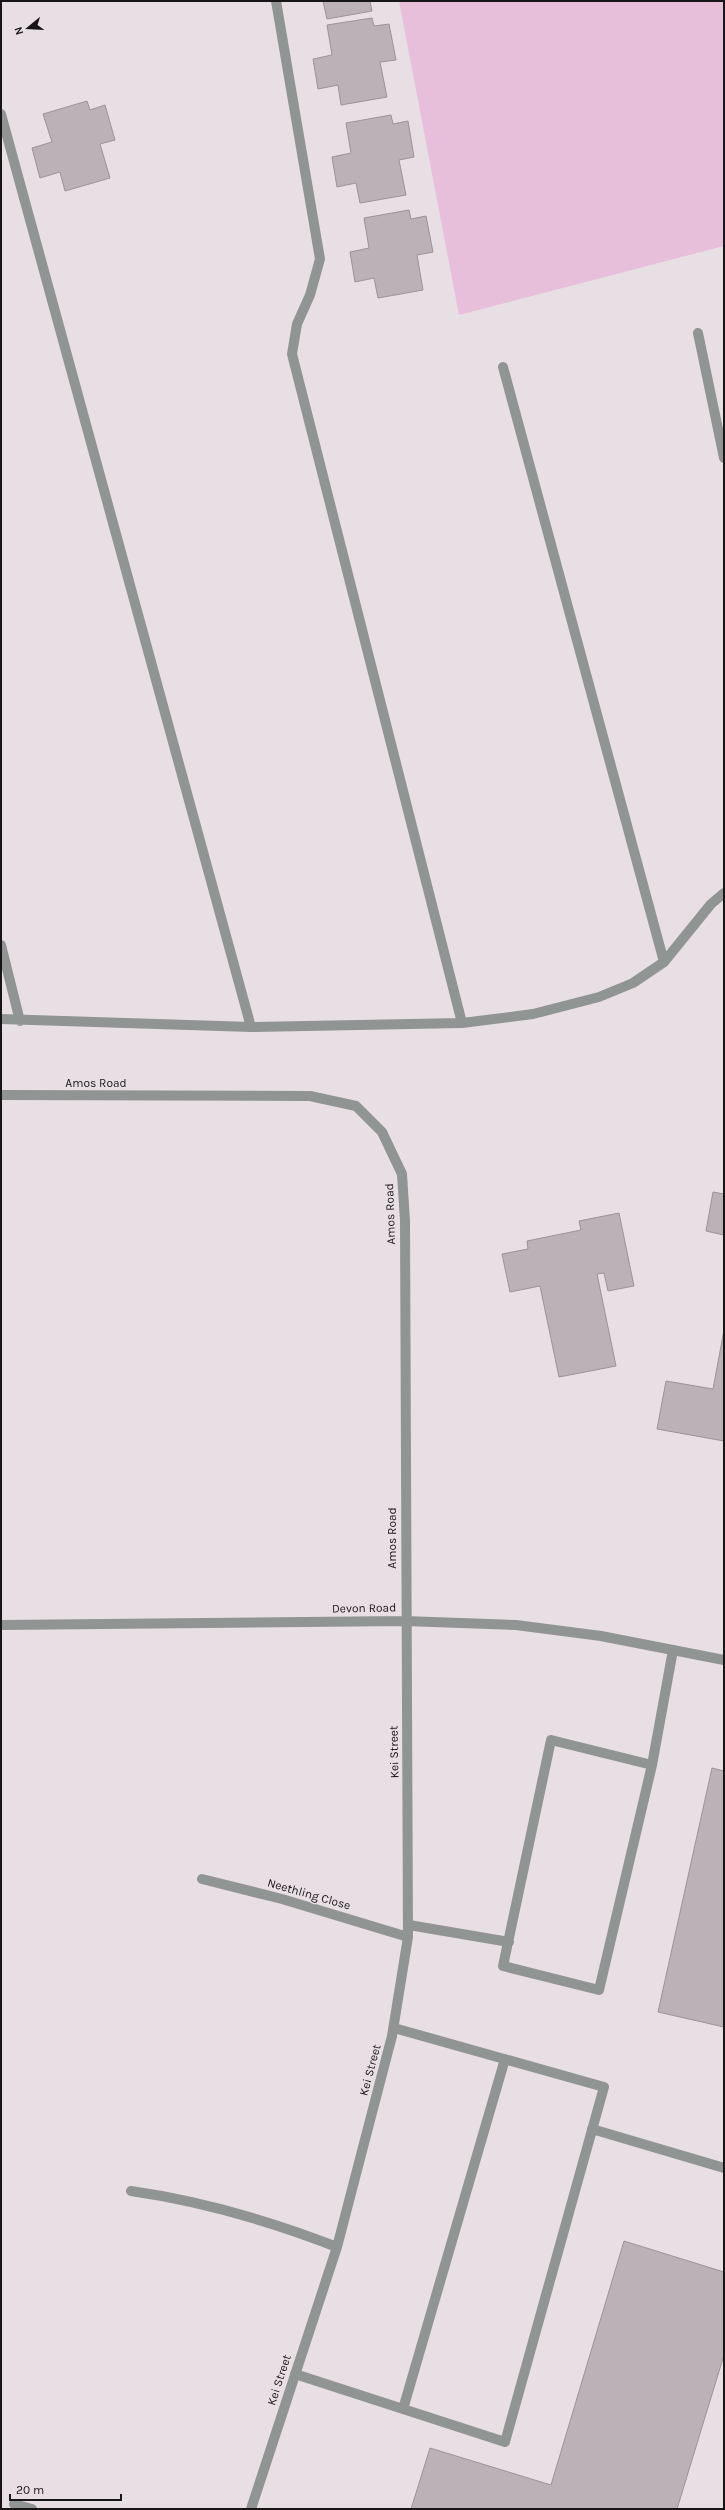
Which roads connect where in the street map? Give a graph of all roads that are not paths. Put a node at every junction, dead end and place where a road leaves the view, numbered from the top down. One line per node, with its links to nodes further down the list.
1 (276, 1): 11 (street)
2 (1, 114): 12 (street)
3 (698, 333): 5 (street)
4 (503, 367): 8 (street)
5 (724, 458)
6 (724, 893): 8 (street)
7 (1, 945): 10 (street)
8 (664, 962): 11 (street)
9 (1, 1019): 10 (street)
10 (20, 1021): 12 (street)
11 (462, 1023): 12 (street)
12 (250, 1027)
13 (1, 1096): 14 (street, Amos Road)
14 (405, 1621): 15 (street, Devon Road); 16 (street, Devon Road); 20 (street, Kei Street)
15 (1, 1625)
16 (672, 1650): 17 (street, Devon Road); 18 (street)
17 (724, 1660)
18 (652, 1765): 22 (street); 22 (street)
19 (202, 1879): 21 (street, Neethling Close)
20 (409, 1925): 21 (street, Kei Street); 22 (street)
21 (408, 1937): 23 (street, Kei Street)
22 (509, 1942)
23 (394, 2028): 24 (street); 28 (street, Kei Street)
24 (505, 2059): 25 (street); 30 (street)
25 (592, 2128): 26 (street); 30 (street)
26 (724, 2168)
27 (131, 2191): 28 (street)
28 (336, 2247): 29 (street, Kei Street)
29 (295, 2374): 30 (street); 33 (street, Kei Street)
30 (403, 2409)
31 (14, 2504): 32 (street)
32 (32, 2509)
33 (251, 2509)

